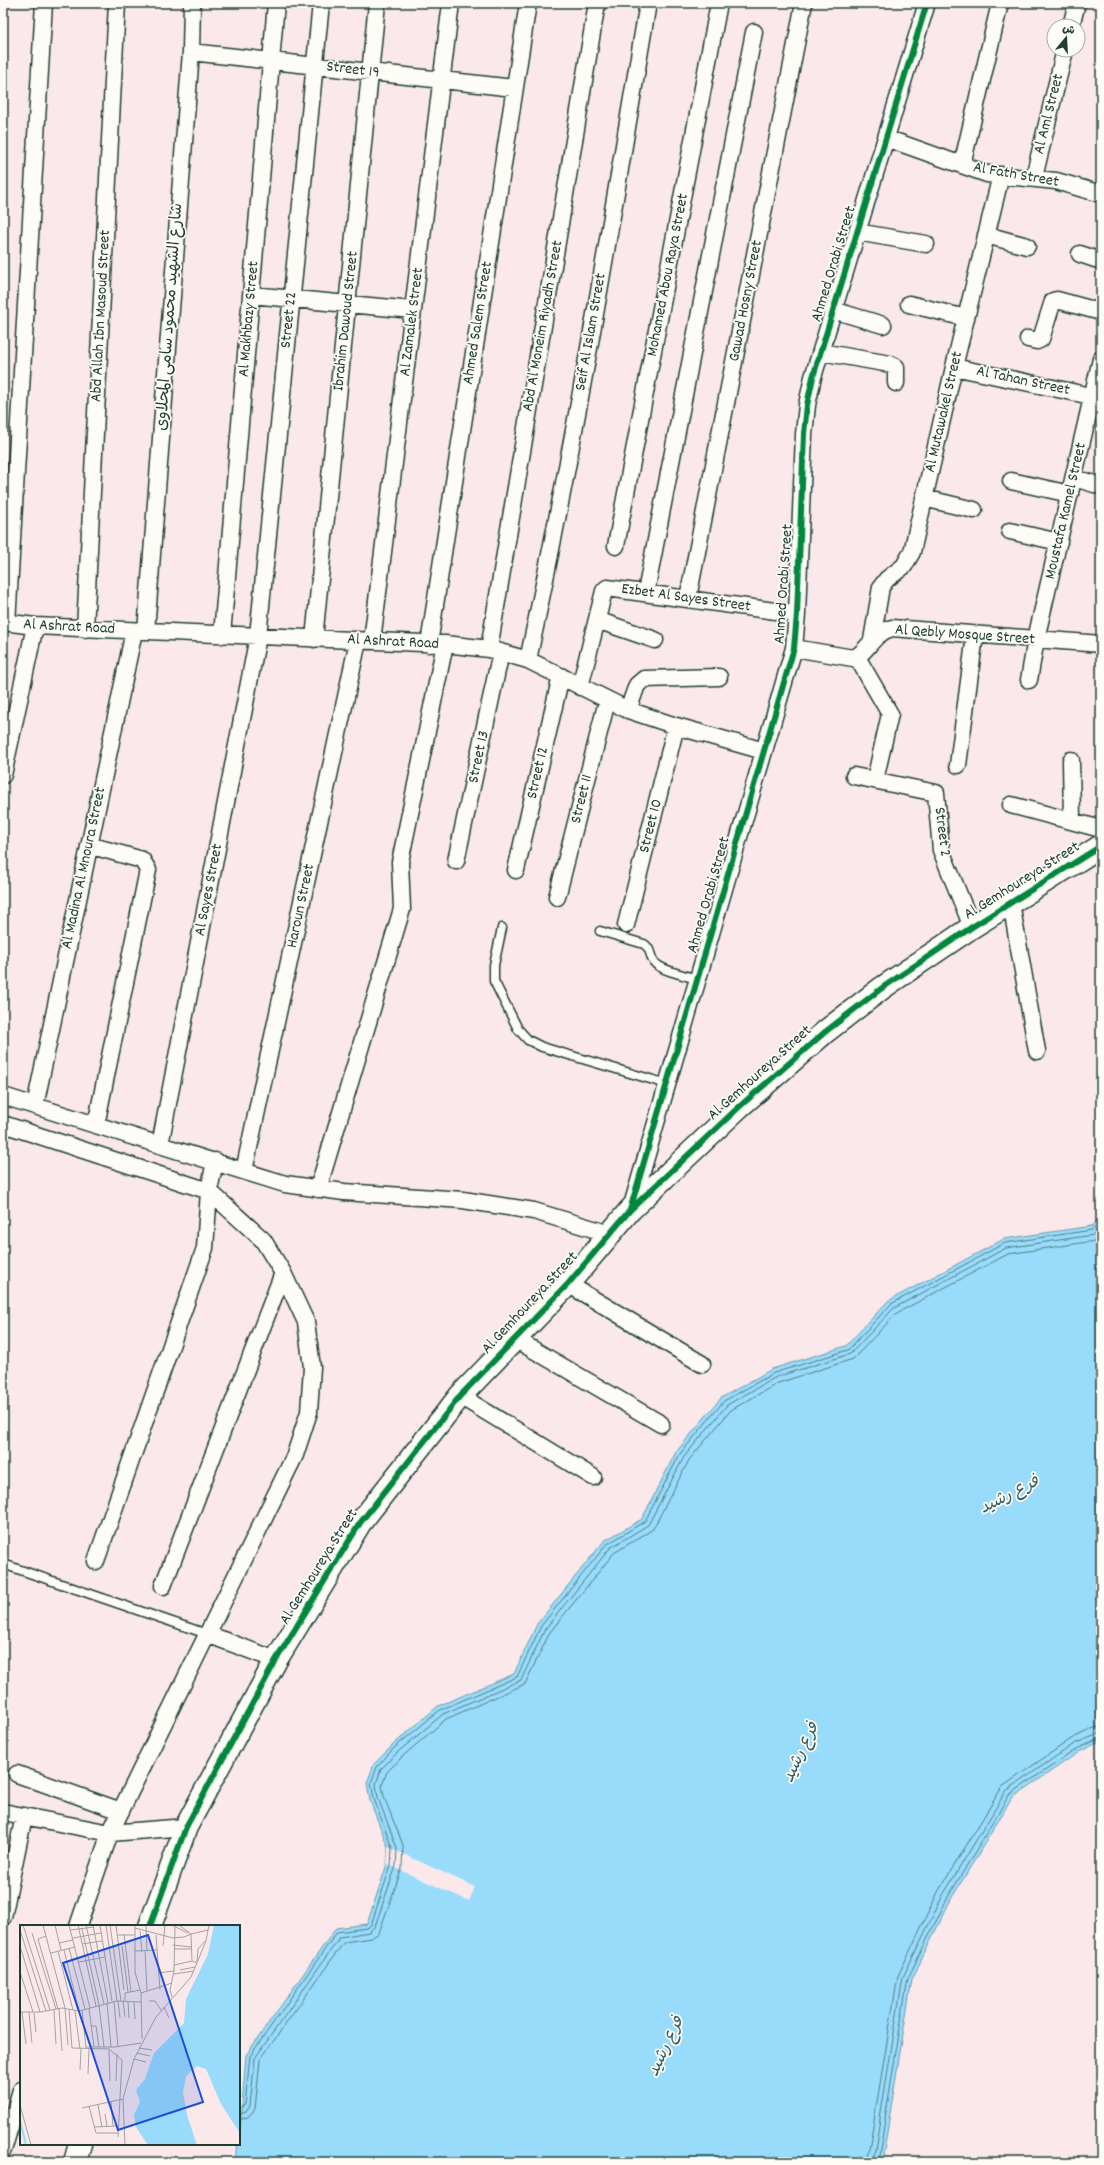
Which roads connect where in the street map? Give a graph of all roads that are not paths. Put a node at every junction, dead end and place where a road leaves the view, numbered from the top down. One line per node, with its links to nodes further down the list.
1 (44, 3): 64 (street)
2 (117, 3): 66 (street, Abd Allah Ibn Masoud Street)
3 (192, 3): 18 (street, شارع الشهيد محمود سامى المحلاوى)
4 (276, 3): 20 (street, Al Makhbazy Street)
5 (321, 3): 21 (street, Street 22)
6 (377, 3): 22 (street, Ibrahim Dawoud Street)
7 (451, 3): 23 (street, Al Zamalek Street)
8 (528, 3): 24 (street, Ahmed Salem Street)
9 (597, 3): 80 (street, Abd Al Moneim Riyadh Street)
10 (648, 3): 82 (street, Seif Al Islam Street)
11 (719, 3): 59 (street, Mohamed Abou Raya Street)
12 (804, 3): 61 (street, Gawad Hosny Street)
13 (927, 3): 25 (street, Ahmed Orabi Street)
14 (1000, 3): 26 (street)
15 (1077, 3): 16 (street)
16 (1073, 18)
17 (754, 32): 60 (street)
18 (190, 52): 20 (street, Street 19); 67 (street, شارع الشهيد محمود سامى المحلاوى)
19 (1063, 58): 28 (street, Al Aml Street)
20 (271, 61): 21 (street, Street 19); 36 (street, Al Makhbazy Street)
21 (315, 66): 22 (street, Street 19); 37 (street, Street 22)
22 (370, 72): 23 (street, Street 19); 38 (street, Ibrahim Dawoud Street)
23 (441, 80): 24 (street, Street 19); 40 (street, Al Zamalek Street)
24 (514, 88): 76 (street, Ahmed Salem Street)
25 (886, 138): 26 (street, Al Fath Street); 30 (street, Ahmed Orabi Street)
26 (962, 165): 27 (street, Al Fath Street)
27 (1001, 175): 28 (street, Al Fath Street); 31 (street, Al Mutawakel Street)
28 (1034, 177): 29 (street, Al Fath Street)
29 (1101, 194)
30 (857, 232): 32 (street); 41 (street, Ahmed Orabi Street)
31 (986, 234): 33 (street); 43 (street, Al Mutawakel Street)
32 (926, 244)
33 (1027, 246)
34 (1080, 254): 35 (street)
35 (1101, 261)
36 (251, 295): 37 (street); 68 (street, Al Makhbazy Street)
37 (291, 298): 38 (street); 70 (street, Street 22)
38 (348, 303): 40 (street); 71 (street, Ibrahim Dawoud Street)
39 (910, 304): 43 (street)
40 (413, 310): 75 (street, Al Zamalek Street)
41 (834, 310): 44 (street); 46 (street, Ahmed Orabi Street)
42 (1101, 312): 45 (street)
43 (966, 318): 48 (street, Al Mutawakel Street)
44 (883, 325)
45 (1028, 339)
46 (821, 352): 49 (street); 62 (street, Ahmed Orabi Street)
47 (1100, 364): 50 (street, Moustafa Kamel Street)
48 (954, 367): 50 (street, Al Tahan Street); 55 (street, Al Mutawakel Street)
49 (896, 384)
50 (1092, 396): 51 (street, Moustafa Kamel Street)
51 (1074, 478): 53 (street); 54 (street, Moustafa Kamel Street)
52 (1011, 481): 54 (street)
53 (1101, 486)
54 (1070, 494): 58 (street, Moustafa Kamel Street)
55 (924, 498): 56 (street); 73 (street, Al Mutawakel Street)
56 (974, 510)
57 (1010, 531): 58 (street)
58 (1059, 542): 74 (street, Moustafa Kamel Street)
59 (616, 546)
60 (646, 592): 61 (street, Ezbet Al Sayes Street); 63 (street, Ezbet Al Sayes Street)
61 (688, 598): 62 (street, Ezbet Al Sayes Street)
62 (797, 614): 79 (street, Ahmed Orabi Street)
63 (597, 620): 72 (street); 86 (street, Ezbet Al Sayes Street)
64 (5, 623): 65 (street, Al Ashrat Road)
65 (35, 626): 66 (street, Al Ashrat Road); 93 (street)
66 (85, 628): 67 (street, Al Ashrat Road)
67 (140, 631): 68 (street, Al Ashrat Road); 99 (street, Al Madina Al Mnoura Street)
68 (222, 635): 70 (street, Al Ashrat Road)
69 (975, 635): 73 (street, Al Qebly Mosque Street); 74 (street, Al Qebly Mosque Street); 92 (street)
70 (258, 636): 71 (street, Al Ashrat Road); 116 (street, Al Sayes Street)
71 (314, 639): 75 (street, Al Ashrat Road)
72 (655, 640)
73 (872, 640): 81 (street, Al Qebly Mosque Street)
74 (1036, 640): 78 (street, Al Qebly Mosque Street); 85 (street, Moustafa Kamel Street)
75 (365, 641): 76 (street, Al Ashrat Road); 118 (street, Haroun Street)
76 (429, 644): 77 (street, Al Ashrat Road)
77 (445, 644): 80 (street, Al Ashrat Road); 119 (street)
78 (1101, 644)
79 (794, 648): 81 (street); 90 (street, Ahmed Orabi Street)
80 (495, 651): 82 (street, Al Ashrat Road); 101 (street, Street 13)
81 (857, 657): 95 (street)
82 (528, 660): 83 (street, Al Ashrat Road)
83 (561, 676): 86 (street, Al Ashrat Road); 102 (street, Street 12)
84 (718, 677): 88 (street)
85 (1029, 680)
86 (580, 687): 87 (street, Al Ashrat Road)
87 (607, 701): 88 (street, Al Ashrat Road); 103 (street, Street 11)
88 (628, 710): 89 (street, Al Ashrat Road)
89 (676, 726): 90 (street, Al Ashrat Road); 105 (street, Street 10)
90 (764, 751): 109 (street, Ahmed Orabi Street)
91 (1071, 760): 97 (street)
92 (958, 765)
93 (3, 775)
94 (854, 776): 95 (street, Street 2)
95 (875, 780): 106 (street, Street 2)
96 (1012, 805): 97 (street)
97 (1072, 821): 98 (street)
98 (1101, 829)
99 (89, 845): 113 (street, Al Madina Al Mnoura Street); 115 (street)
100 (1101, 846): 104 (street, Al Gemhoureya Street)
101 (456, 861)
102 (516, 870)
103 (557, 897)
104 (1011, 902): 106 (street, Al Gemhoureya Street); 110 (street)
105 (626, 925)
106 (972, 927): 121 (street, Al Gemhoureya Street)
107 (502, 928): 111 (lane)
108 (600, 931): 109 (lane)
109 (698, 979): 111 (street, Ahmed Orabi Street)
110 (1036, 1050)
111 (667, 1084): 121 (street, Ahmed Orabi Street)
112 (3, 1096): 113 (street)
113 (34, 1106): 115 (street)
114 (3, 1124): 120 (street)
115 (96, 1125): 116 (street)
116 (160, 1145): 117 (street)
117 (215, 1162): 118 (street); 120 (street)
118 (244, 1171): 119 (street)
119 (318, 1189): 122 (street)
120 (209, 1191): 123 (street); 130 (street)
121 (630, 1210): 122 (street, Al Gemhoureya Street)
122 (610, 1234): 124 (street, Al Gemhoureya Street)
123 (283, 1273): 132 (street); 133 (street)
124 (568, 1284): 125 (street, Al Gemhoureya Street); 126 (street)
125 (515, 1339): 127 (street, Al Gemhoureya Street); 128 (street)
126 (702, 1364)
127 (460, 1396): 129 (street); 134 (street, Al Gemhoureya Street)
128 (661, 1424)
129 (593, 1477)
130 (96, 1561)
131 (3, 1564): 133 (lane)
132 (163, 1586)
133 (207, 1634): 134 (street); 136 (street)
134 (276, 1660): 139 (street, Al Gemhoureya Street)
135 (17, 1774): 136 (street)
136 (121, 1811): 140 (street)
137 (3, 1812): 138 (street)
138 (24, 1816): 140 (street); 141 (street)
139 (186, 1827): 140 (street); 143 (street, Al Gemhoureya Street)
140 (110, 1833): 142 (street)
141 (3, 1917)
142 (78, 1925)
143 (150, 1925)
144 (20, 2092): 145 (street)
145 (8, 2114): 147 (street)
146 (80, 2145): 148 (street)
147 (3, 2150)
148 (74, 2162)

